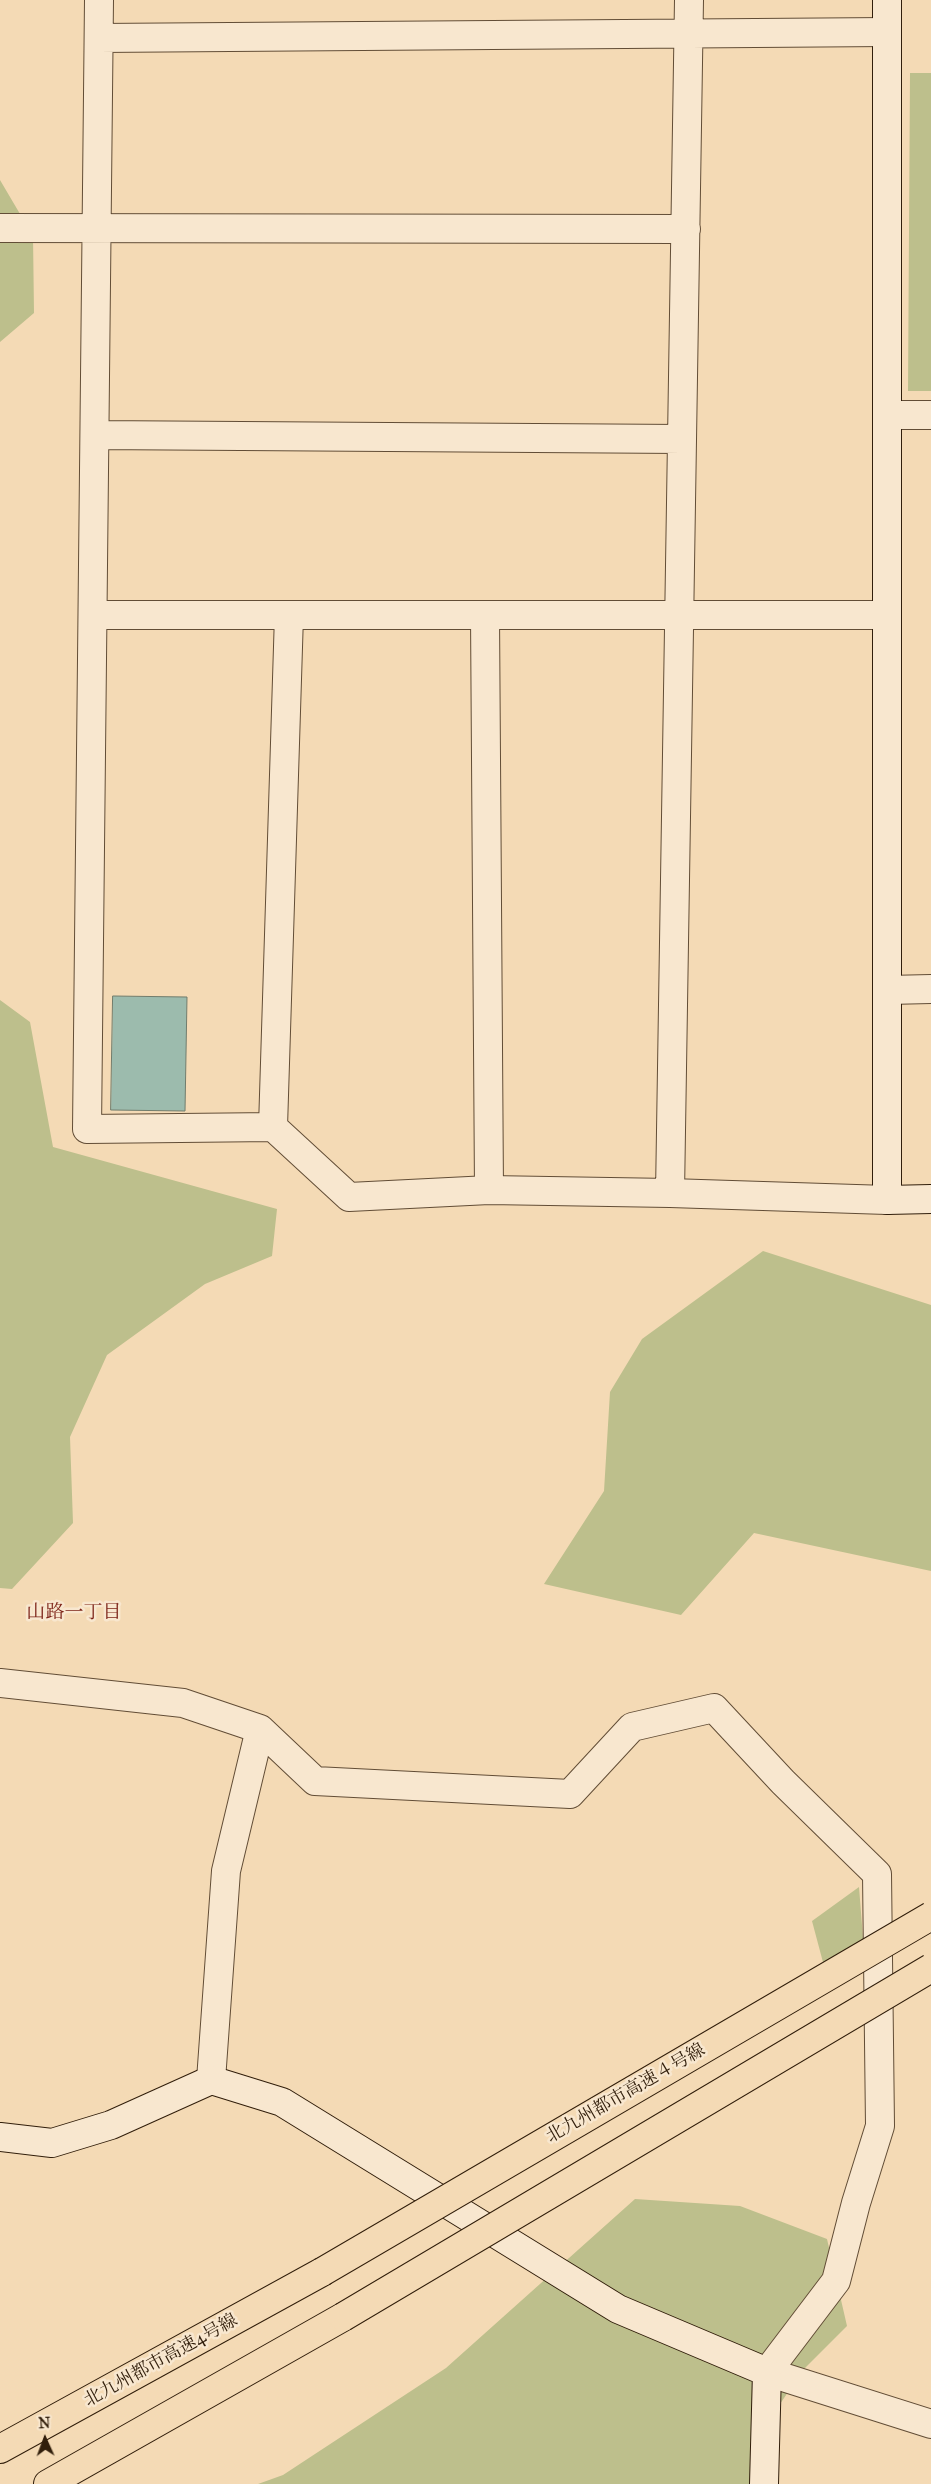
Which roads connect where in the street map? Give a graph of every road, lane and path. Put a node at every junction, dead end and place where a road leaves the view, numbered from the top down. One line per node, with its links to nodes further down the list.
1 (99, 0): 6 (street)
2 (689, 0): 5 (street)
3 (887, 0): 4 (street)
4 (887, 32): 5 (street); 10 (street)
5 (689, 34): 6 (street); 9 (street)
6 (99, 38): 8 (street)
7 (0, 228): 8 (street)
8 (97, 228): 9 (street); 12 (street)
9 (686, 229): 13 (street)
10 (887, 415): 11 (street); 17 (street)
11 (931, 416)
12 (95, 435): 13 (street); 14 (street)
13 (682, 438): 16 (street)
14 (92, 615): 15 (street); 21 (street)
15 (289, 615): 18 (street); 21 (street)
16 (680, 615): 17 (street); 18 (street); 23 (street)
17 (887, 615): 20 (street)
18 (485, 616): 22 (street)
19 (931, 989): 20 (street)
20 (888, 990): 24 (street)
21 (273, 1127): 22 (street)
22 (489, 1190): 23 (street)
23 (670, 1193): 24 (street)
24 (888, 1200): 25 (street)
25 (931, 1200)
26 (0, 1683): 27 (street)
27 (260, 1729): 30 (street); 33 (street)
28 (931, 1916): 32 (highway, 北九州都市高速４号線, bridge)
29 (931, 1968): 36 (highway, bridge)
30 (211, 2080): 31 (street); 33 (street)
31 (0, 2137)
32 (322, 2272): 35 (highway, 北九州都市高速4号線)
33 (767, 2372): 34 (street); 37 (street)
34 (931, 2424)
35 (0, 2450)
36 (48, 2484)
37 (764, 2484)

